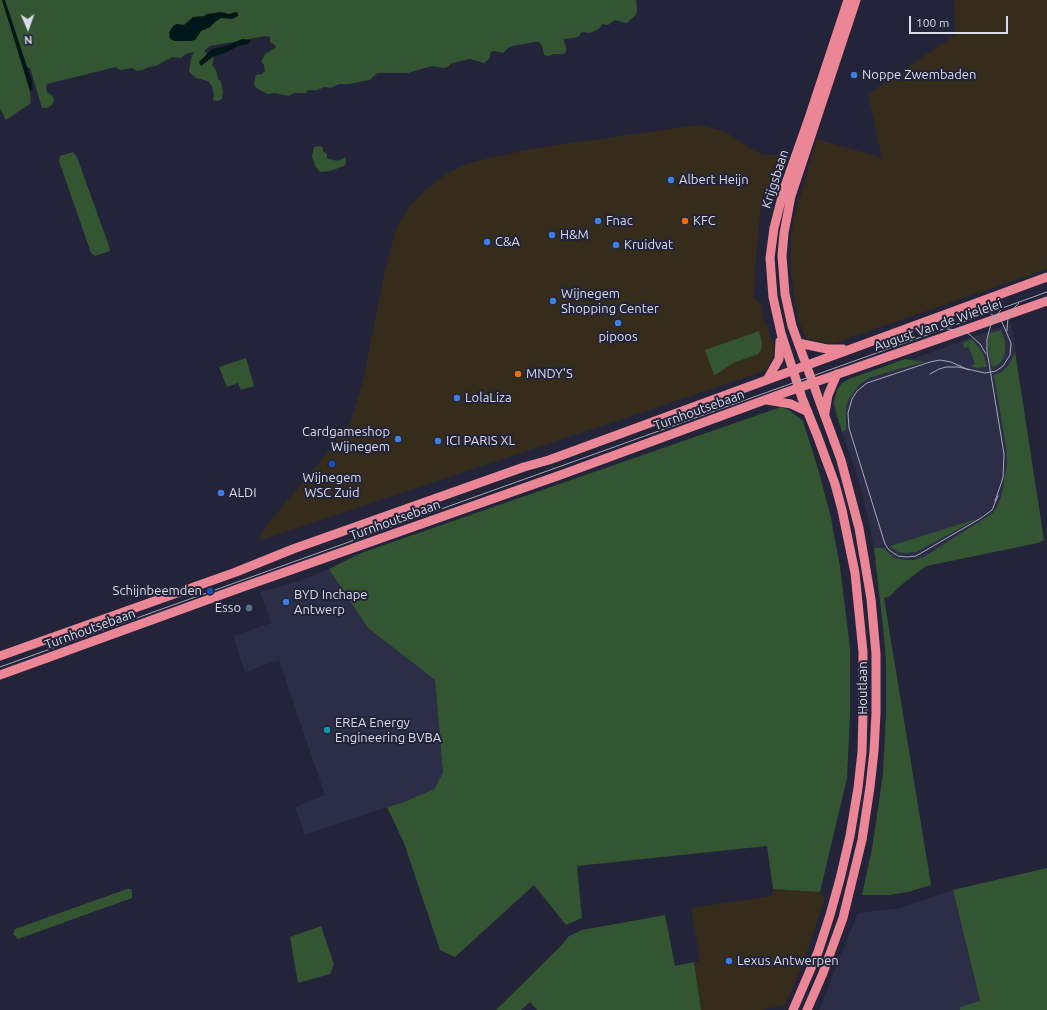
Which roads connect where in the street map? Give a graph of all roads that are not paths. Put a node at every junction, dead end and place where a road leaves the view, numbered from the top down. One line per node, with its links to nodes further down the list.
1 (848, 0): 5 (main road, Krijgsbaan)
2 (856, 0): 6 (main road, Krijgsbaan)
3 (1047, 277): 7 (main road, August Van de Wielelei)
4 (1047, 301): 10 (main road, August Van de Wielelei)
5 (781, 333): 9 (main road, Krijgsbaan); 11 (main road)
6 (798, 343): 7 (main road); 8 (main road, Krijgsbaan)
7 (854, 347): 8 (main road, Turnhoutsebaan)
8 (807, 366): 9 (main road, Turnhoutsebaan); 12 (main road, Houtlaan)
9 (792, 371): 11 (main road, Turnhoutsebaan); 13 (main road, Houtlaan)
10 (837, 374): 12 (main road, August Van de Wielelei); 16 (main road)
11 (767, 380): 17 (main road, Turnhoutsebaan)
12 (813, 383): 13 (main road, Turnhoutsebaan); 16 (main road, Houtlaan)
13 (798, 388): 14 (main road, Turnhoutsebaan); 15 (main road, Houtlaan)
14 (766, 399): 15 (main road); 18 (main road, Turnhoutsebaan)
15 (808, 412): 19 (main road, Houtlaan)
16 (824, 414): 20 (main road, Houtlaan)
17 (0, 656)
18 (0, 675)
19 (794, 1010)
20 (808, 1010)

